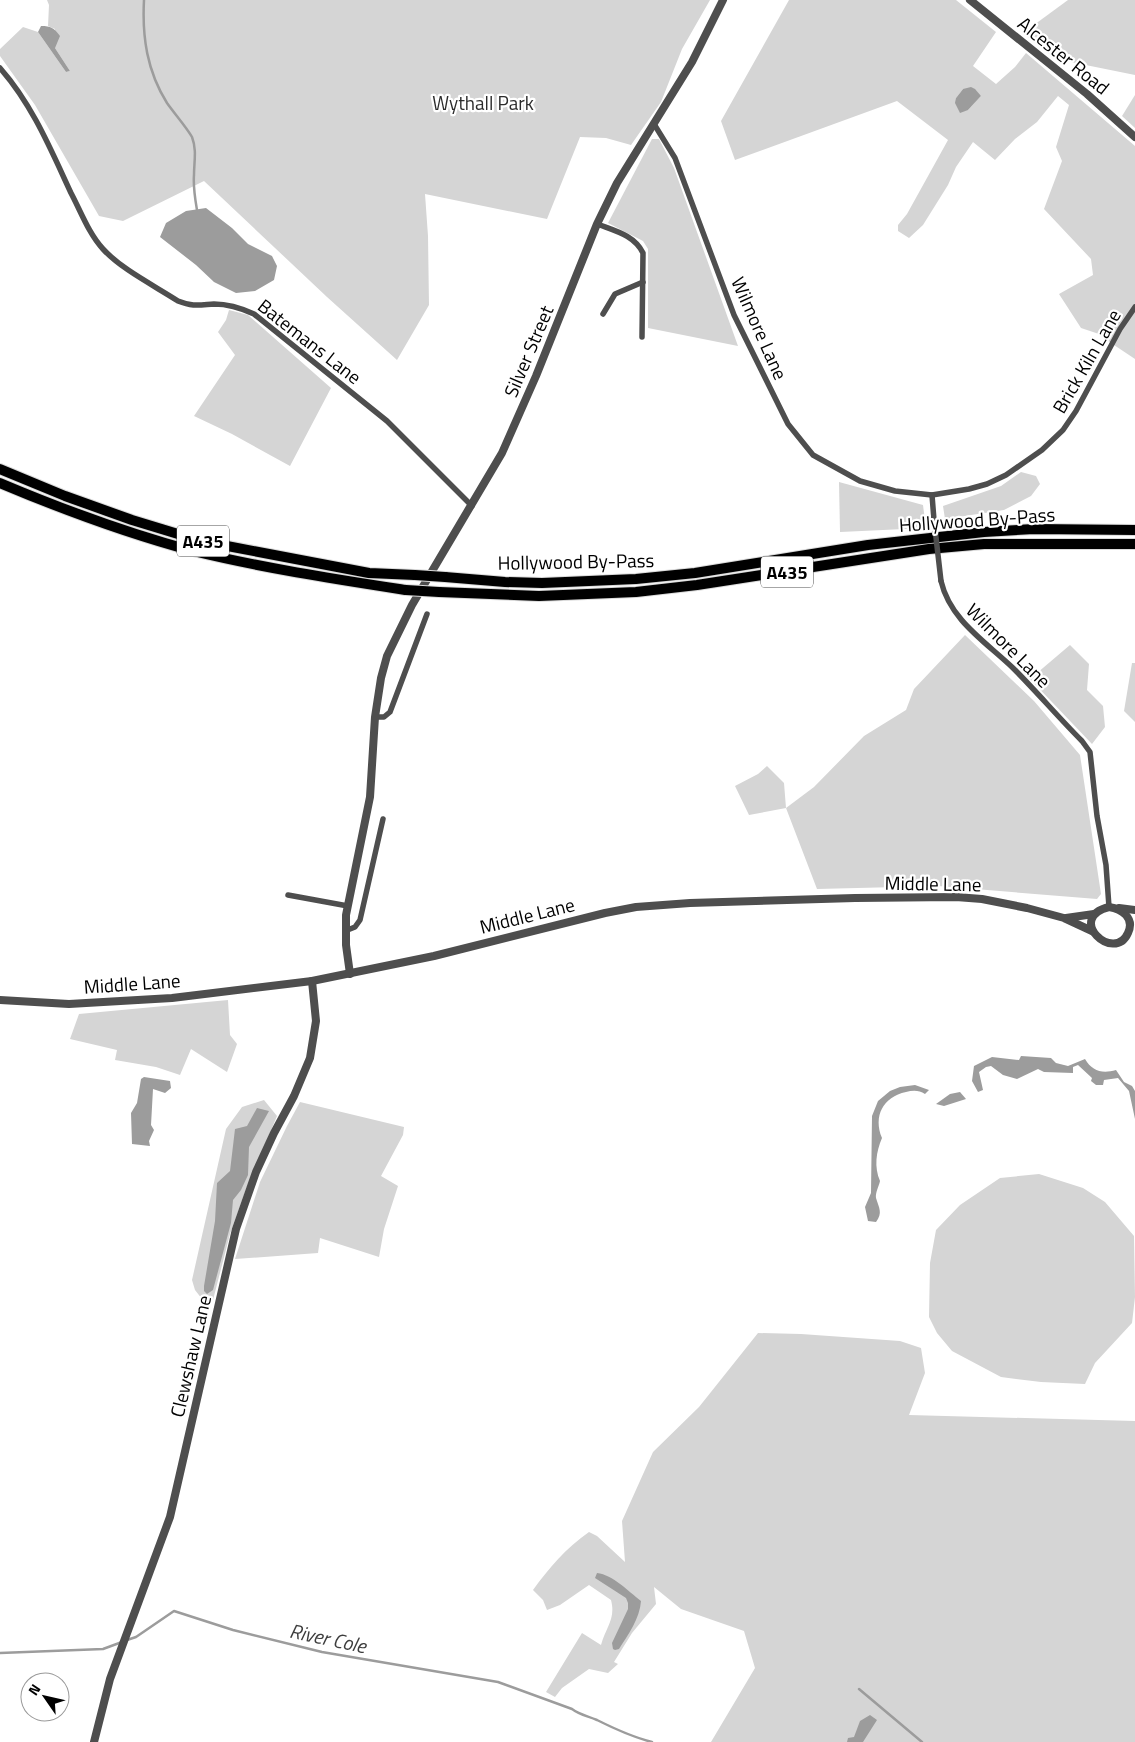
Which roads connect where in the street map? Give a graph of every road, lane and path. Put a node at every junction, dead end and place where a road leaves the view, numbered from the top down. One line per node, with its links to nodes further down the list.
1 (723, 0): 4 (street, Silver Street)
2 (970, 0): 5 (street, Alcester Road)
3 (0, 68): 14 (street, Batemans Lane)
4 (654, 124): 6 (street, Silver Street); 13 (street, Wilmore Lane)
5 (1135, 137)
6 (598, 224): 7 (street); 14 (street, Silver Street)
7 (643, 282): 9 (street); 10 (street)
8 (1135, 307): 13 (street, Brick Kiln Lane)
9 (603, 314)
10 (642, 337)
11 (0, 469): 15 (highway, Hollywood By-Pass / A435, bridge)
12 (0, 482): 16 (highway, Hollywood By-Pass / A435, bridge)
13 (932, 495): 22 (street, Wilmore Lane, bridge)
14 (472, 506): 18 (street, Silver Street)
15 (1135, 530)
16 (1135, 544)
17 (427, 614): 18 (street)
18 (375, 717): 21 (street, Silver Street)
19 (383, 818): 28 (street)
20 (288, 895): 21 (street)
21 (348, 906): 28 (street, Silver Street)
22 (1109, 907): 23 (street); 25 (street, Middle Lane)
23 (1119, 908): 24 (street); 27 (street, Middle Lane)
24 (1135, 910)
25 (1094, 914): 26 (street, Middle Lane); 29 (street)
26 (1064, 918): 29 (street, Middle Lane); 30 (street, Middle Lane)
27 (1132, 928): 29 (street, Middle Lane)
28 (345, 931): 30 (street, Silver Street)
29 (1092, 931)
30 (350, 974): 31 (street, Middle Lane)
31 (312, 981): 32 (street, Middle Lane); 33 (street, Clewshaw Lane)
32 (0, 1000)
33 (94, 1742)

